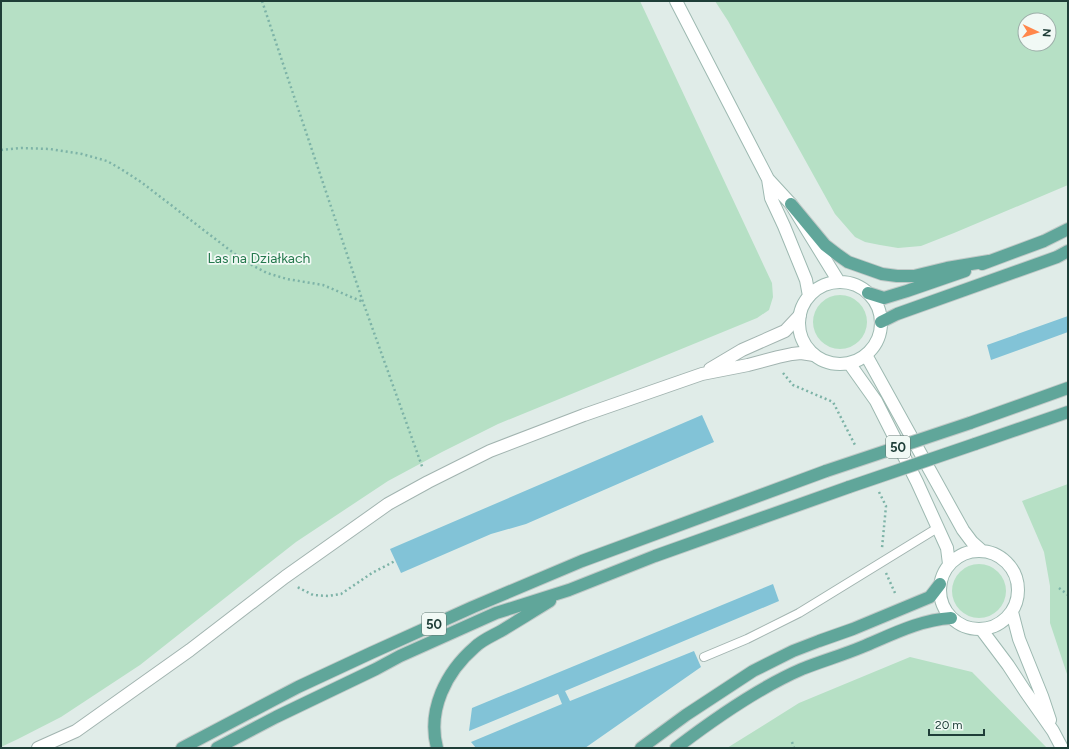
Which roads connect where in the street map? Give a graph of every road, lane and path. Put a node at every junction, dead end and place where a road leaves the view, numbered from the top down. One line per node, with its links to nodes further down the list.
1 (262, 1): 12 (path)
2 (676, 1): 4 (main road)
3 (1, 150): 12 (path)
4 (768, 179): 5 (main road); 11 (main road)
5 (791, 204): 8 (main road); 9 (main road)
6 (1068, 229): 8 (main road)
7 (1068, 251): 14 (main road)
8 (989, 261): 10 (main road)
9 (839, 282): 10 (main road); 11 (main road)
10 (868, 293): 14 (main road)
11 (809, 296): 13 (main road)
12 (363, 302): 21 (path)
13 (800, 314): 15 (main road); 18 (main road)
14 (881, 322): 16 (main road)
15 (814, 355): 17 (main road); 18 (main road)
16 (866, 355): 17 (main road); 23 (main road)
17 (849, 363): 22 (main road)
18 (702, 374): 21 (main road)
19 (1068, 388): 38 (main road, 50, bridge)
20 (1068, 412): 29 (main road, 50, bridge)
21 (428, 482): 26 (main road)
22 (938, 527): 25 (main road); 34 (lane)
23 (981, 550): 25 (main road); 31 (main road)
24 (396, 561): 26 (path)
25 (949, 564): 27 (main road)
26 (288, 575): 37 (main road)
27 (940, 584): 32 (main road); 41 (main road)
28 (1059, 588): 30 (path)
29 (569, 590): 39 (main road, 50); 40 (main road)
30 (1068, 595)
31 (1012, 612): 33 (main road); 35 (main road)
32 (952, 618): 33 (main road); 42 (main road)
33 (982, 629): 35 (main road)
34 (704, 657)
35 (1053, 731): 44 (main road)
36 (792, 742): 43 (path)
37 (38, 748)
38 (182, 748)
39 (217, 748)
40 (437, 748)
41 (641, 748)
42 (676, 748)
43 (794, 748)
44 (1062, 748)

